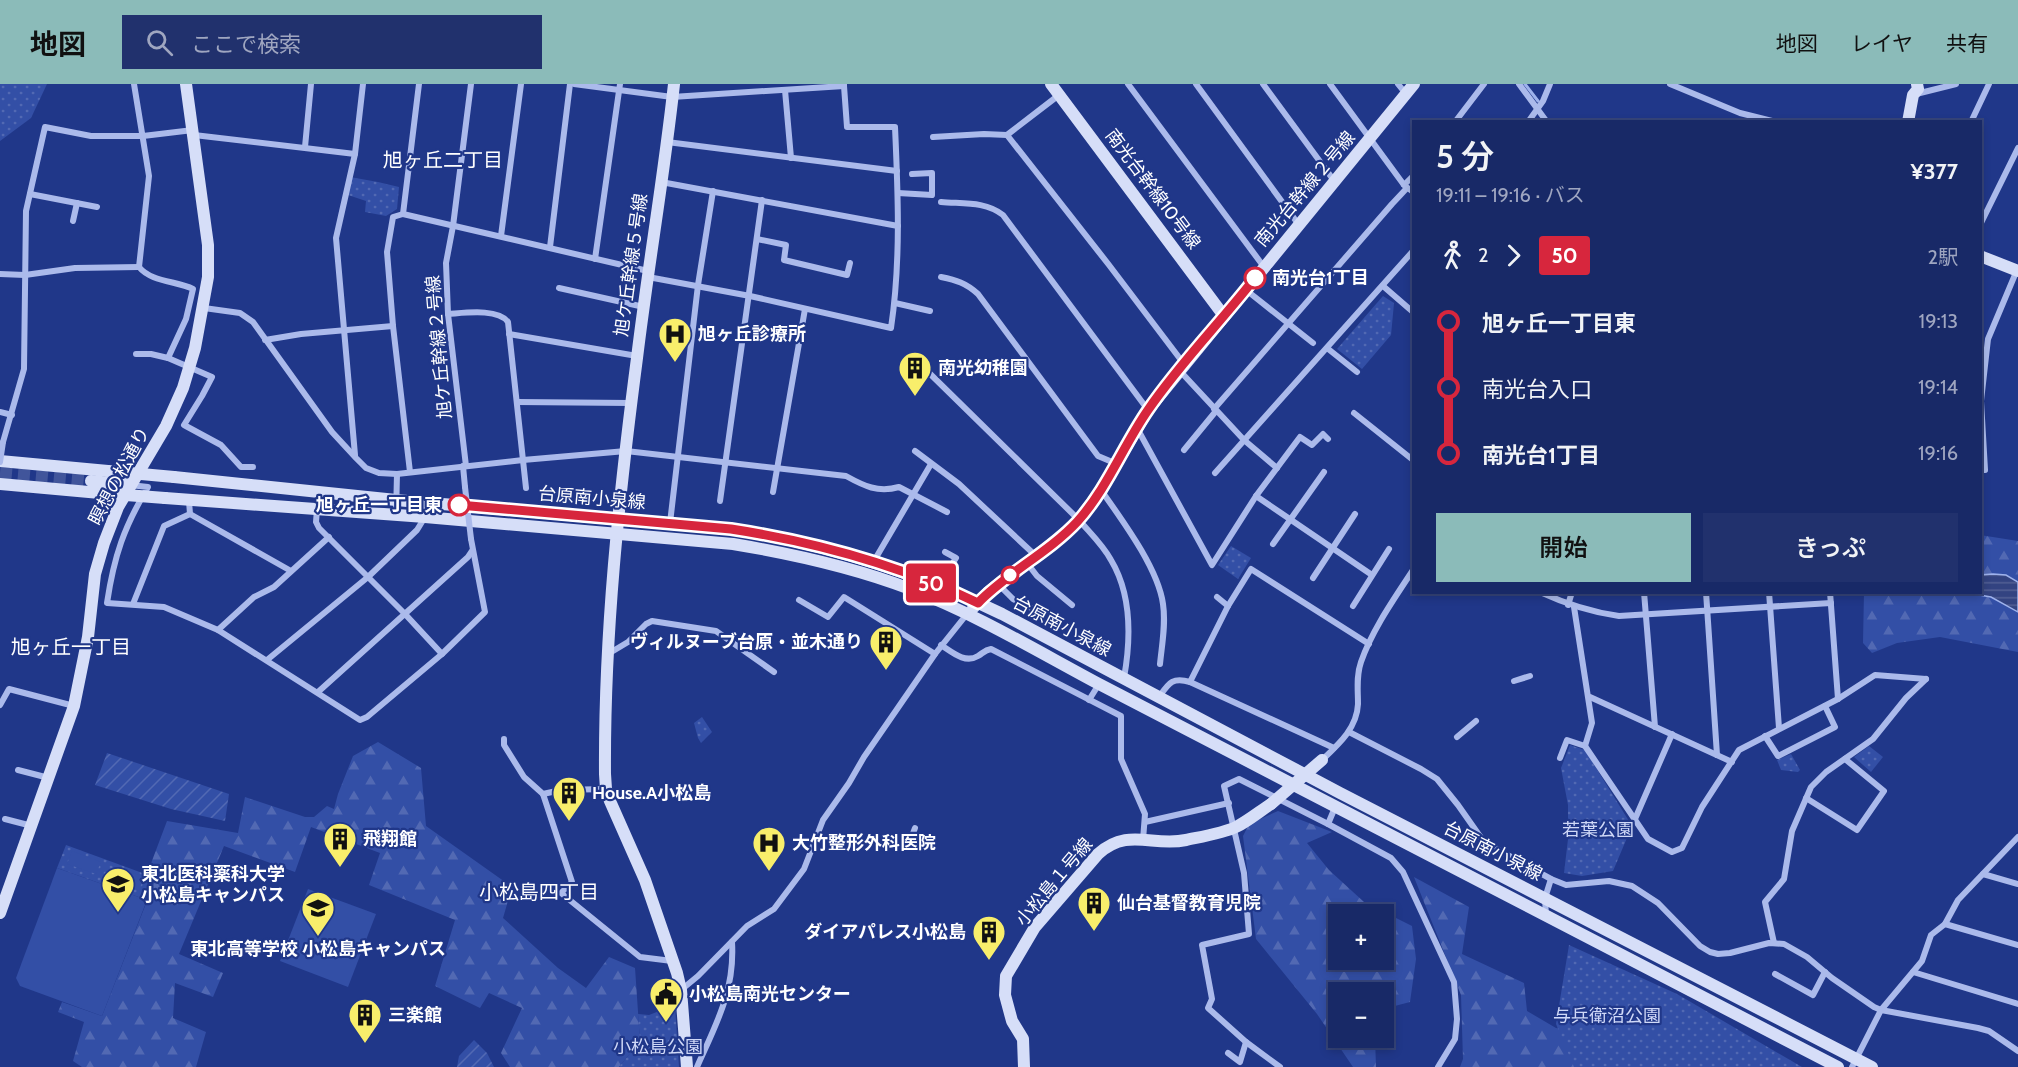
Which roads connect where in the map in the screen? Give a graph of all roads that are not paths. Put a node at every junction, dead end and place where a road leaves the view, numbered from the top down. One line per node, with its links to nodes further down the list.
1 (134, 84): 39 (street)
2 (186, 84): 37 (street, 瞑想の松通り)
3 (311, 84): 43 (street)
4 (363, 84): 45 (street)
5 (419, 84): 59 (street)
6 (471, 84): 63 (street, 旭ケ丘幹線２号線)
7 (521, 84): 65 (street)
8 (572, 84): 24 (street); 67 (street)
9 (674, 84): 29 (street, 旭ケ丘幹線５号線)
10 (1051, 84): 28 (street, 南光台幹線10号線)
11 (1128, 84): 73 (street)
12 (1196, 84): 62 (street)
13 (1263, 84): 50 (street)
14 (1330, 84): 41 (street)
15 (1414, 84): 25 (street, 南光台幹線２号線)
16 (1484, 84): 31 (street)
17 (1519, 84): 30 (street)
18 (1550, 84): 30 (street)
19 (1670, 84): 34 (street)
20 (1906, 84): 27 (street)
21 (1956, 84): 27 (street)
22 (1989, 84): 36 (street)
23 (844, 85): 26 (street); 47 (street)
24 (620, 87): 29 (street); 70 (street)
25 (1402, 89): 41 (street, 南光台幹線２号線)
26 (785, 90): 29 (street); 46 (street)
27 (1915, 90): 35 (street)
28 (1060, 94): 38 (street); 91 (street, 南光台幹線10号線)
29 (672, 98): 42 (street, 旭ケ丘幹線５号線)
30 (1537, 109): 32 (street); 33 (street)
31 (1457, 120)
32 (1529, 120)
33 (1545, 120)
34 (1760, 120)
35 (1908, 120)
36 (1972, 120)
37 (194, 133): 39 (street); 43 (street); 86 (street, 瞑想の松通り)
38 (1007, 135): 40 (street); 104 (street)
39 (142, 136): 54 (street); 72 (street)
40 (933, 137)
41 (1370, 139): 50 (street, 南光台幹線２号線); 51 (street)
42 (667, 142): 46 (street); 49 (street, 旭ケ丘幹線５号線)
43 (305, 147): 45 (street)
44 (2018, 148): 61 (street)
45 (355, 154): 94 (street)
46 (791, 158): 47 (street)
47 (897, 171): 53 (street)
48 (912, 174): 53 (street)
49 (661, 182): 52 (street); 76 (street, 旭ケ丘幹線５号線)
50 (1335, 182): 62 (street, 南光台幹線２号線)
51 (1408, 188): 92 (street)
52 (713, 191): 55 (street); 79 (street)
53 (898, 193): 64 (street)
54 (30, 194): 57 (street); 77 (street)
55 (762, 200): 64 (street); 66 (street)
56 (941, 202): 109 (street)
57 (77, 203): 58 (street); 60 (street)
58 (97, 207)
59 (403, 214): 63 (street); 93 (street)
60 (73, 221)
61 (1982, 221)
62 (1300, 225): 73 (street, 南光台幹線２号線)
63 (453, 226): 65 (street); 90 (street, 旭ケ丘幹線２号線)
64 (898, 226): 84 (street)
65 (501, 236): 67 (street)
66 (757, 239): 71 (street); 83 (street)
67 (550, 247): 70 (street)
68 (1412, 252): 80 (street)
69 (1982, 257): 74 (street)
70 (594, 259): 76 (street)
71 (850, 263)
72 (139, 267): 77 (street); 101 (street)
73 (1264, 267): 82 (street, 南光台幹線２号線)
74 (2018, 270): 106 (street)
75 (0, 274): 77 (street)
76 (649, 274): 79 (street); 85 (street, 旭ケ丘幹線５号線)
77 (25, 275): 113 (street)
78 (941, 277): 128 (street)
79 (698, 285): 83 (street); 121 (street)
80 (1383, 286): 89 (street); 98 (street)
81 (560, 288): 85 (street)
82 (1246, 290): 91 (street, 南光台幹線２号線); 92 (street)
83 (750, 296): 87 (street); 126 (street)
84 (895, 303): 87 (street); 88 (street)
85 (644, 307): 100 (street, 旭ケ丘幹線５号線)
86 (204, 308): 96 (street); 103 (street, 瞑想の松通り)
87 (805, 309): 132 (street)
88 (930, 311)
89 (1412, 311)
90 (448, 314): 95 (street); 129 (street, 旭ケ丘幹線２号線)
91 (1224, 316): 104 (street, 南光台幹線２号線)
92 (1288, 324): 97 (street); 110 (street)
93 (393, 326): 94 (street); 135 (street)
94 (345, 331): 96 (street); 122 (street)
95 (509, 334): 100 (street); 107 (street)
96 (265, 339): 122 (street)
97 (1312, 344)
98 (1327, 348): 105 (street); 117 (street)
99 (136, 354): 101 (street)
100 (637, 356): 108 (street, 旭ケ丘幹線５号線)
101 (168, 358): 103 (street)
102 (918, 362): 158 (street)
103 (191, 367): 131 (street); 141 (street, 瞑想の松通り)
104 (1181, 367): 109 (street, 南光台幹線２号線); 110 (street)
105 (1357, 372)
106 (1982, 392)
107 (517, 402): 108 (street); 124 (street)
108 (631, 403): 119 (street, 旭ケ丘幹線５号線)
109 (1148, 410): 115 (street, 南光台幹線２号線)
110 (1215, 410): 117 (street); 118 (street)
111 (0, 412): 113 (street)
112 (1354, 412): 123 (street)
113 (12, 415): 125 (street, bridge)
114 (1982, 418): 134 (street)
115 (1137, 427): 128 (street, 南光台幹線２号線); 147 (street)
116 (1328, 439): 133 (street)
117 (1244, 440): 133 (street); 137 (street)
118 (1184, 450)
119 (626, 451): 121 (street); 124 (street); 157 (street, 旭ケ丘幹線５号線)
120 (915, 452): 127 (street)
121 (677, 457): 126 (street); 160 (street)
122 (356, 458): 138 (street)
123 (1412, 459)
124 (523, 460): 129 (street); 142 (street)
125 (0, 461): 130 (street)
126 (726, 462): 132 (street); 149 (street)
127 (931, 464): 146 (street); 170 (street)
128 (1117, 464): 144 (street, 南光台幹線２号線)
129 (465, 466): 135 (street); 167 (street, 旭ケ丘幹線２号線, bridge)
130 (67, 467): 143 (street); 148 (street, 台原南小泉線, bridge)
131 (253, 467)
132 (777, 467): 145 (street); 146 (street)
133 (1277, 468): 147 (street)
134 (1985, 470)
135 (410, 472): 138 (street)
136 (1324, 472): 159 (street)
137 (1215, 473)
138 (397, 474): 148 (street)
139 (92, 481): 141 (street)
140 (0, 484): 143 (street, 台原南小泉線)
141 (130, 485): 189 (street); 220 (street, 瞑想の松通り)
142 (526, 488)
143 (65, 490): 151 (street, 台原南小泉線, bridge)
144 (1101, 490): 158 (street, 南光台幹線２号線); 207 (street)
145 (773, 492)
146 (914, 494): 153 (street); 171 (street)
147 (1256, 496): 159 (street)
148 (396, 500): 150 (street, 台原南小泉線); 155 (street)
149 (720, 501)
150 (426, 502): 156 (street); 157 (street, 台原南小泉線)
151 (189, 507): 152 (street, 台原南小泉線); 172 (street); 189 (street)
152 (317, 509): 155 (street, 台原南小泉線); 162 (street)
153 (947, 512)
154 (1355, 514): 165 (street)
155 (396, 515): 156 (street, 台原南小泉線)
156 (425, 516): 161 (street, 台原南小泉線); 175 (street)
157 (618, 518): 160 (street, 台原南小泉線); 161 (street, 旭ケ丘幹線５号線)
158 (1078, 520): 170 (street, 南光台幹線２号線); 210 (street)
159 (1290, 520): 164 (street); 165 (street)
160 (670, 523): 163 (street, 台原南小泉線)
161 (617, 534): 168 (street, 台原南小泉線); 204 (street, 旭ケ丘幹線５号線)
162 (329, 537): 172 (street); 175 (street)
163 (783, 538): 168 (street); 171 (street, 台原南小泉線)
164 (1273, 544)
165 (1332, 549): 174 (street); 176 (street)
166 (1389, 549): 174 (street)
167 (472, 551): 197 (street); 203 (street, 旭ケ丘幹線２号線)
168 (780, 552): 198 (street, 台原南小泉線)
169 (945, 552): 178 (street)
170 (1032, 560): 177 (street, 南光台幹線２号線); 190 (street)
171 (874, 561): 178 (street, 台原南小泉線)
172 (291, 571): 200 (street)
173 (1412, 572): 201 (street)
174 (1372, 575): 192 (street)
175 (368, 577): 197 (street); 206 (street)
176 (1313, 578)
177 (999, 584): 187 (street, 南光台幹線２号線); 196 (street)
178 (938, 586): 187 (street, 台原南小泉線)
179 (1544, 594): 193 (street)
180 (1572, 594): 193 (street)
181 (1644, 594): 199 (street)
182 (1706, 594): 195 (street)
183 (1769, 594): 194 (street)
184 (1830, 594): 188 (street)
185 (1216, 597): 191 (street)
186 (799, 600): 205 (street)
187 (978, 603): 198 (street, 南光台幹線２号線); 210 (street, 台原南小泉線)
188 (1831, 603): 194 (street); 217 (street)
189 (133, 604): 200 (street)
190 (1072, 605)
191 (1228, 606): 201 (street); 212 (street)
192 (1353, 606)
193 (1571, 606): 199 (street); 216 (street)
194 (1770, 607): 195 (street); 224 (street)
195 (1707, 610): 199 (street); 232 (street)
196 (1041, 613)
197 (405, 614): 203 (street); 214 (street)
198 (967, 614): 202 (street); 213 (street, 台原南小泉線)
199 (1645, 614): 223 (street)
200 (218, 630): 206 (street)
201 (1369, 644): 225 (street)
202 (941, 645): 205 (street); 218 (street)
203 (442, 654): 214 (street)
204 (608, 654): 208 (street); 239 (street, 旭ケ丘幹線５号線)
205 (934, 654): 262 (street)
206 (267, 660): 214 (street)
207 (1160, 664)
208 (774, 672)
209 (1530, 676): 211 (street)
210 (1124, 679): 215 (street, 台原南小泉線)
211 (1514, 681)
212 (1190, 682): 215 (street); 231 (street)
213 (1099, 684): 218 (street); 244 (street, 台原南小泉線)
214 (318, 692)
215 (1159, 697): 240 (street, 台原南小泉線)
216 (1590, 697): 223 (street); 230 (street)
217 (1838, 699): 221 (street); 234 (street)
218 (1089, 700): 247 (street)
219 (0, 705): 220 (street)
220 (74, 706): 238 (street, 瞑想の松通り)
221 (1825, 706): 224 (street); 227 (street)
222 (1476, 721): 228 (street)
223 (1655, 727): 226 (street)
224 (1779, 728): 227 (street)
225 (1348, 732): 231 (street); 256 (street)
226 (1671, 734): 232 (street); 246 (street)
227 (1765, 736): 236 (street)
228 (1457, 737)
229 (504, 739): 241 (street)
230 (1585, 746): 233 (street); 246 (street)
231 (1334, 748): 235 (street)
232 (1717, 755): 236 (street)
233 (1560, 758)
234 (1845, 759): 242 (street); 242 (street)
235 (1322, 760): 251 (street, 小松島１号線, bridge)
236 (1732, 762): 246 (street)
237 (18, 771): 238 (street)
238 (49, 778): 249 (street, 瞑想の松通り)
239 (606, 789): 241 (street); 265 (street)
240 (1340, 792): 244 (street); 258 (street, 台原南小泉線)
241 (543, 794): 265 (street)
242 (1806, 798): 263 (street)
243 (1229, 803): 247 (street); 248 (street); 251 (street)
244 (1335, 806): 248 (street); 260 (street, 台原南小泉線)
245 (5, 819): 249 (street)
246 (1635, 819)
247 (1145, 822): 253 (street)
248 (1328, 824): 280 (street)
249 (32, 826): 259 (street, 瞑想の松通り)
250 (915, 828): 254 (street)
251 (1235, 828): 253 (street, 小松島１号線); 272 (street)
252 (2018, 837): 255 (street)
253 (1143, 840): 278 (street, 小松島１号線)
254 (909, 844)
255 (1983, 874): 257 (street); 261 (street)
256 (1551, 879): 258 (street); 263 (street)
257 (2018, 884)
258 (1545, 898): 260 (street); 275 (street, 台原南小泉線)
259 (0, 913)
260 (1546, 917): 281 (street, 台原南小泉線)
261 (1945, 924): 264 (street); 267 (street)
262 (732, 942): 269 (street); 277 (street)
263 (1773, 943): 266 (street)
264 (2018, 945)
265 (672, 961): 269 (street)
266 (1825, 972): 268 (street); 271 (street)
267 (1913, 972): 270 (street); 271 (street)
268 (1775, 974)
269 (681, 990): 276 (street)
270 (2018, 1004)
271 (1881, 1010): 273 (street); 275 (street)
272 (1246, 1042): 274 (street); 279 (street)
273 (2018, 1051)
274 (1228, 1053)
275 (1853, 1063): 282 (street, 台原南小泉線)
276 (687, 1067)
277 (698, 1067)
278 (1024, 1067)
279 (1280, 1067)
280 (1438, 1067)
281 (1838, 1067)
282 (1872, 1067)

